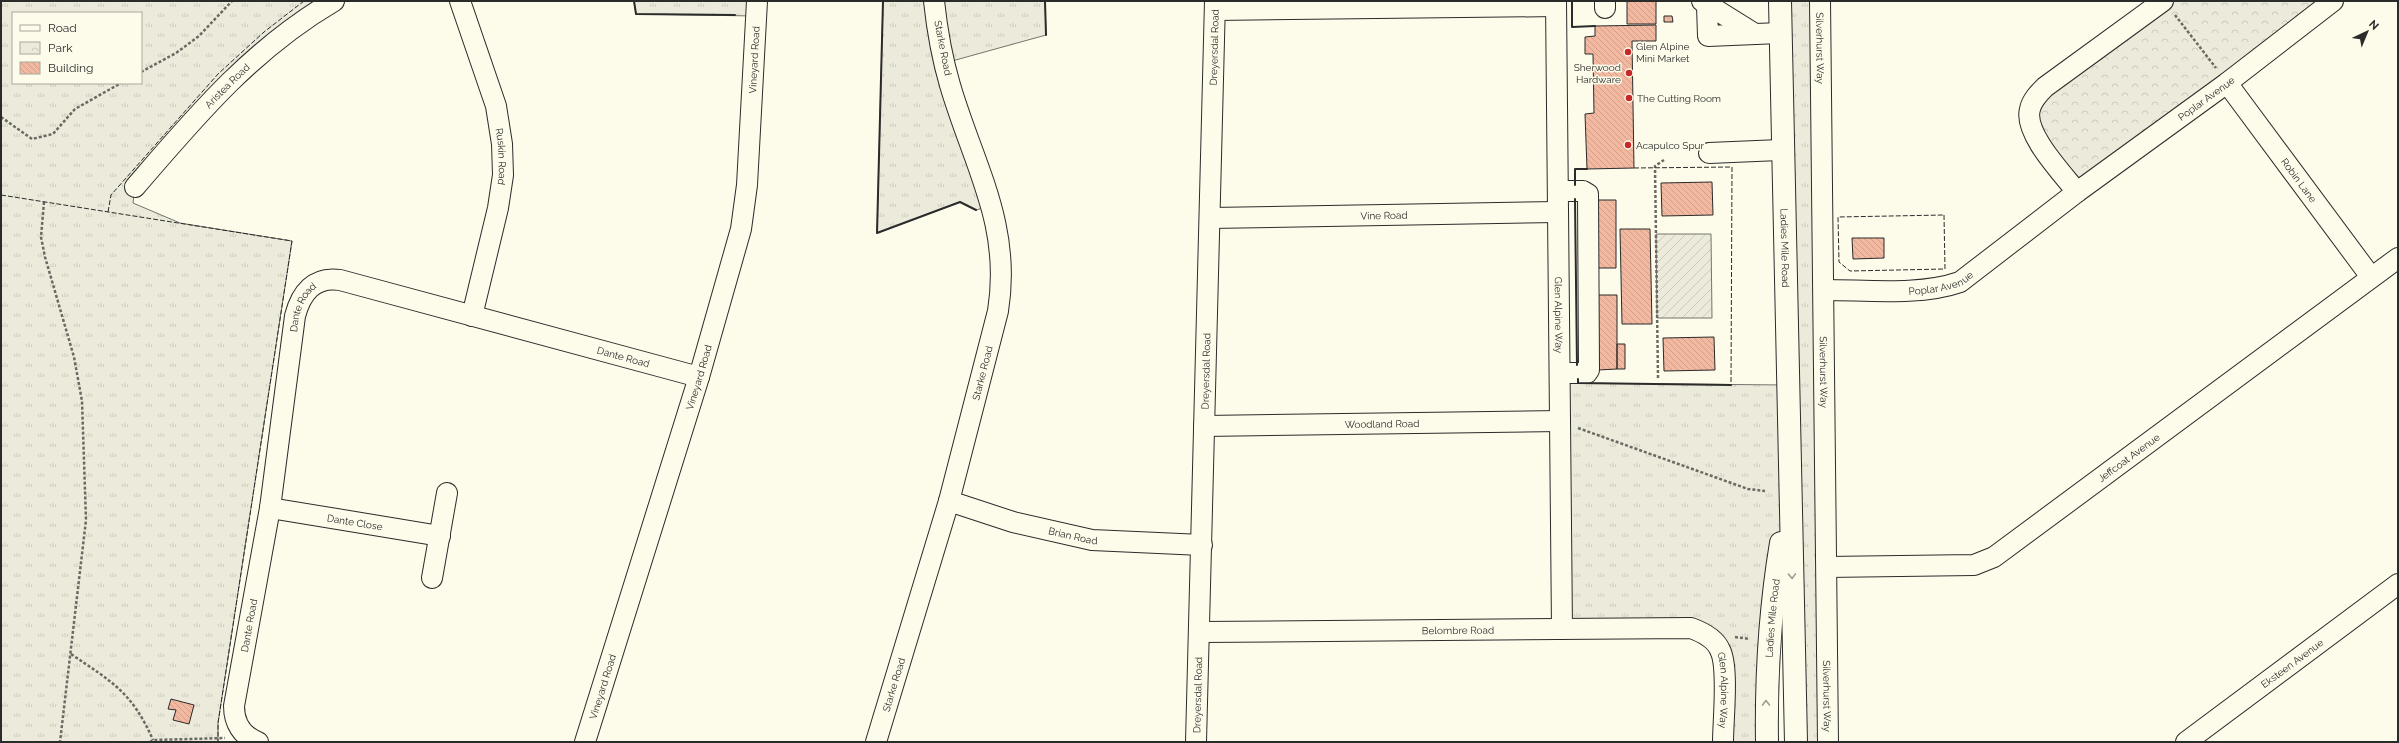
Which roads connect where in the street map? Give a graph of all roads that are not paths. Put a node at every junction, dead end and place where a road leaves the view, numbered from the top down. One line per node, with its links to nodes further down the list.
1 (334, 1): 17 (street, Aristea Road)
2 (460, 1): 25 (street, Ruskin Road)
3 (757, 1): 27 (street, Vineyard Road)
4 (934, 1): 32 (street, Starke Road)
5 (1780, 1): 13 (main road, Ladies Mile Road)
6 (1820, 1): 24 (street, Silverhurst Way)
7 (2333, 1): 14 (street, Poplar Avenue)
8 (1556, 3): 10 (street); 18 (street, Glen Alpine Way)
9 (1705, 3): 13 (street)
10 (1458, 4): 11 (street)
11 (1215, 6): 21 (street, Dreyersdal Road)
12 (2169, 7): 19 (street)
13 (1780, 33): 15 (main road, Ladies Mile Road)
14 (2227, 83): 19 (street, Poplar Avenue); 23 (street, Robin Lane)
15 (1782, 150): 16 (street); 31 (main road, Ladies Mile Road)
16 (1709, 153)
17 (135, 187)
18 (1558, 191): 20 (street, Glen Alpine Way); 26 (street)
19 (2077, 192): 24 (street, Poplar Avenue)
20 (1558, 212): 21 (street, Vine Road); 26 (street, Glen Alpine Way)
21 (1210, 218): 29 (street, Dreyersdal Road)
22 (2398, 258): 23 (street, Jeffcoat Avenue)
23 (2371, 277): 36 (street, Jeffcoat Avenue)
24 (1825, 290): 36 (street, Silverhurst Way)
25 (472, 316): 27 (street, Dante Road); 33 (street, Dante Road)
26 (1560, 373): 28 (street, Glen Alpine Way)
27 (699, 377): 44 (street, Vineyard Road)
28 (1560, 421): 29 (street, Woodland Road); 39 (street, Glen Alpine Way)
29 (1204, 426): 35 (street, Dreyersdal Road)
30 (447, 494): 34 (street)
31 (1789, 495): 48 (main road, Ladies Mile Road, one-way to 31); 49 (main road, Ladies Mile Road, one-way to 49)
32 (948, 501): 35 (street, Brian Road); 45 (street, Starke Road)
33 (270, 508): 34 (street, Dante Close); 42 (street, Dante Road)
34 (440, 536): 37 (street)
35 (1202, 545): 40 (street, Dreyersdal Road)
36 (1827, 567): 50 (street, Silverhurst Way)
37 (432, 578)
38 (2398, 584): 43 (street, Eksteen Avenue)
39 (1562, 629): 40 (street, Belombre Road); 41 (street, Belombre Road)
40 (1200, 632): 46 (street, Dreyersdal Road)
41 (1713, 641): 47 (street, Glen Alpine Way)
42 (248, 735)
43 (2199, 738)
44 (585, 742)
45 (876, 742)
46 (1196, 742)
47 (1723, 742)
48 (1767, 742)
49 (1796, 742)
50 (1828, 742)

